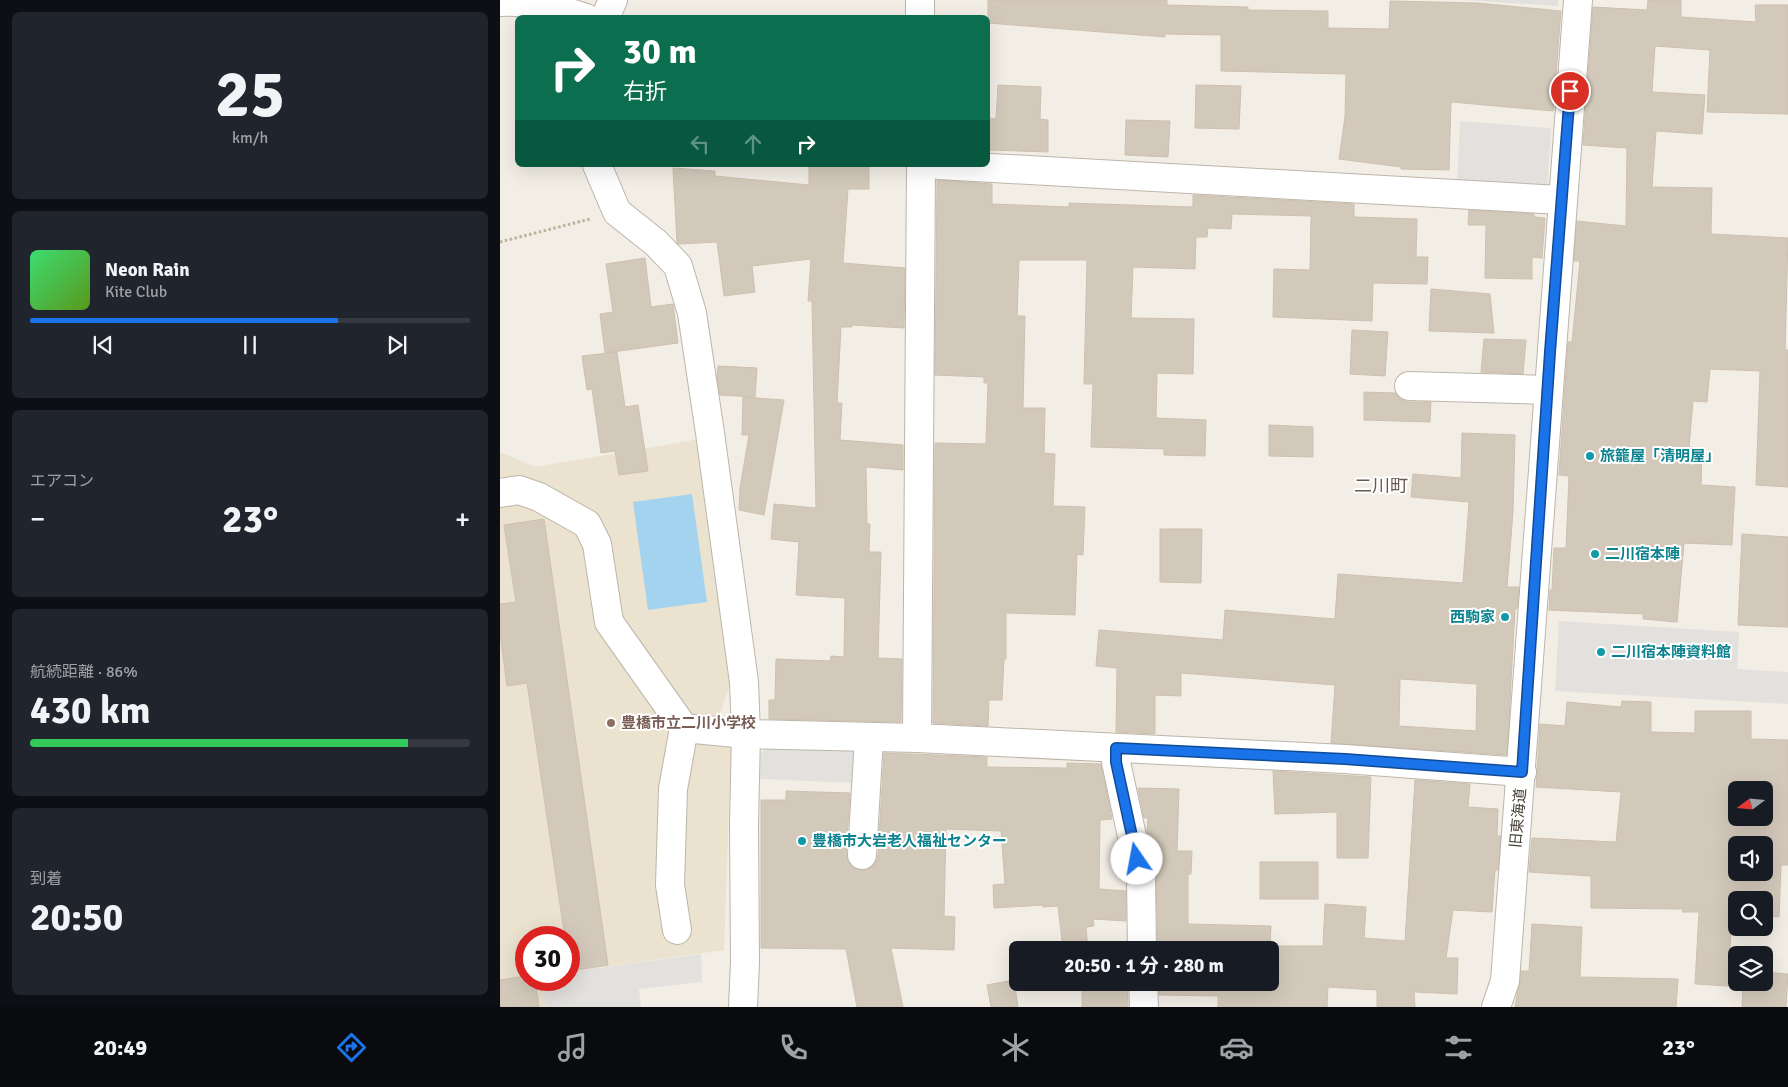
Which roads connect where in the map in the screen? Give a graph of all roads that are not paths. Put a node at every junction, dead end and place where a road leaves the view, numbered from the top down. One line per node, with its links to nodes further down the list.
1 (613, 0): 6 (street)
2 (920, 0): 7 (street)
3 (1578, 0): 11 (street, 旧東海道)
4 (500, 2): 5 (street)
5 (576, 15)
6 (606, 15)
7 (920, 15)
8 (598, 167): 16 (street)
9 (921, 167): 18 (street)
10 (975, 167): 11 (street)
11 (1561, 200): 13 (street, 旧東海道)
12 (1409, 386): 13 (street)
13 (1548, 390): 20 (street, 旧東海道)
14 (500, 494): 15 (street)
15 (684, 728): 16 (street); 22 (street)
16 (746, 734): 17 (street); 25 (street)
17 (869, 738): 18 (street); 21 (street)
18 (917, 738): 19 (street)
19 (1116, 748): 20 (street); 23 (street)
20 (1522, 772): 27 (street, 旧東海道)
21 (862, 855)
22 (677, 930)
23 (1142, 941)
24 (1143, 991): 26 (street)
25 (743, 1007)
26 (1144, 1007)
27 (1496, 1007)

